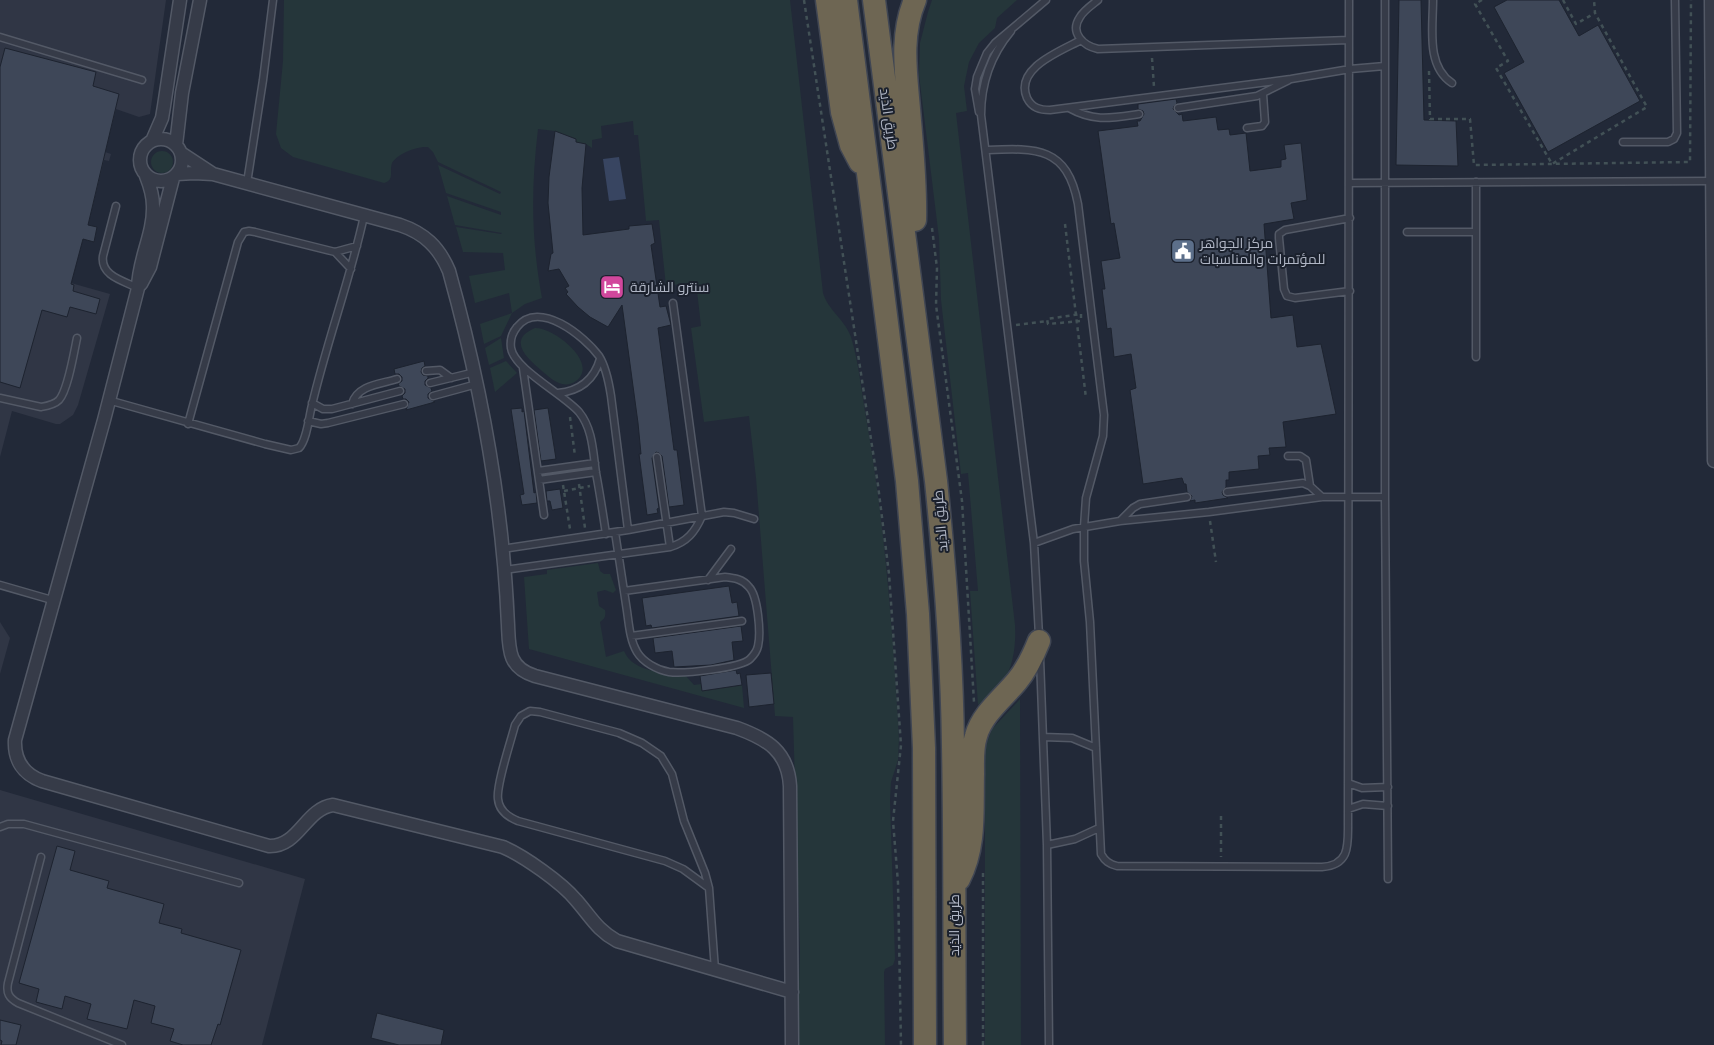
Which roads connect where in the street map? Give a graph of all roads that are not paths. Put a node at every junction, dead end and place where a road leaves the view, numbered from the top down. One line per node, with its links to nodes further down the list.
1 (180, 0): 29 (street)
2 (200, 0): 31 (street)
3 (273, 0): 40 (lane)
4 (827, 0): 36 (highway)
5 (846, 0): 36 (highway, طريق الذيد)
6 (874, 0): 50 (highway, طريق الذيد)
7 (916, 0): 50 (highway)
8 (1046, 0): 32 (lane)
9 (1098, 0): 16 (lane)
10 (1349, 0): 17 (lane)
11 (1385, 0): 18 (lane)
12 (1433, 0): 23 (lane)
13 (1675, 0): 30 (lane)
14 (1711, 0): 22 (street)
15 (0, 36): 21 (lane)
16 (1081, 40): 17 (lane); 25 (lane)
17 (1349, 40): 19 (lane)
18 (1385, 66): 19 (lane); 38 (lane)
19 (1350, 69): 20 (lane); 41 (lane)
20 (1291, 79): 24 (lane); 25 (lane)
21 (142, 80)
22 (1713, 80): 37 (street)
23 (1452, 83)
24 (1263, 94): 26 (lane); 28 (lane)
25 (1069, 108): 27 (lane)
26 (1178, 108)
27 (1139, 114)
28 (1247, 128)
29 (152, 141): 31 (street); 34 (street)
30 (1623, 142)
31 (179, 149): 33 (street); 35 (street)
32 (986, 150): 91 (lane); 95 (lane)
33 (213, 174): 35 (street); 40 (street)
34 (146, 176): 35 (street); 51 (street)
35 (175, 176): 51 (street)
36 (869, 176): 126 (highway, طريق الذيد)
37 (1713, 181): 39 (lane); 75 (street)
38 (1385, 182): 39 (lane); 41 (lane); 82 (lane)
39 (1476, 182): 46 (lane)
40 (247, 183): 43 (street)
41 (1350, 183): 44 (lane)
42 (116, 206): 51 (lane)
43 (364, 216): 47 (lane); 60 (street)
44 (1350, 218): 52 (lane); 52 (lane)
45 (1407, 232): 46 (lane)
46 (1476, 232): 55 (lane)
47 (357, 246): 48 (lane); 49 (lane)
48 (335, 252): 49 (lane); 72 (lane)
49 (351, 269): 68 (lane)
50 (910, 276): 121 (highway, طريق الذيد)
51 (138, 288): 67 (street)
52 (1350, 291): 85 (lane)
53 (673, 303): 87 (lane)
54 (77, 338): 66 (lane)
55 (1476, 357)
56 (600, 358): 57 (lane); 64 (lane); 92 (lane)
57 (523, 368): 64 (lane); 77 (lane)
58 (426, 371): 59 (lane)
59 (451, 378): 60 (lane); 62 (lane)
60 (476, 378): 65 (lane); 97 (street)
61 (397, 380): 69 (lane)
62 (430, 383)
63 (400, 391): 69 (lane)
64 (558, 393): 76 (lane)
65 (433, 396)
66 (0, 398)
67 (108, 400): 72 (lane); 104 (street)
68 (312, 403): 69 (lane); 71 (lane)
69 (352, 404)
70 (404, 404): 71 (lane)
71 (308, 421): 72 (lane)
72 (188, 424)
73 (1288, 456): 80 (lane)
74 (657, 457): 90 (lane)
75 (1714, 461)
76 (595, 463): 77 (lane); 78 (lane)
77 (538, 471): 79 (lane)
78 (596, 472): 79 (lane); 94 (lane)
79 (540, 480): 86 (lane)
80 (1310, 486): 81 (lane); 84 (lane)
81 (1227, 492)
82 (1385, 496): 85 (lane); 111 (lane)
83 (1187, 497): 89 (lane)
84 (1322, 497): 85 (lane); 89 (lane)
85 (1349, 498): 110 (lane)
86 (544, 516)
87 (702, 516): 88 (lane); 90 (lane); 96 (lane)
88 (754, 519)
89 (1120, 521): 91 (lane)
90 (666, 524): 92 (lane); 96 (lane)
91 (1084, 527): 95 (lane); 109 (lane)
92 (628, 530): 93 (lane)
93 (615, 532): 94 (lane); 99 (lane)
94 (606, 534): 97 (lane)
95 (1034, 543): 107 (lane)
96 (670, 547): 99 (lane)
97 (502, 549): 100 (street)
98 (731, 549): 101 (lane)
99 (619, 555): 100 (lane); 103 (lane)
100 (504, 570): 123 (street)
101 (708, 580): 103 (lane); 106 (lane)
102 (0, 585): 104 (lane)
103 (624, 591): 106 (lane)
104 (52, 600): 122 (street)
105 (742, 621): 106 (lane)
106 (631, 636)
107 (1039, 641): 108 (lane); 121 (highway)
108 (1043, 737): 109 (lane); 116 (lane)
109 (1096, 748): 115 (lane)
110 (1348, 783): 111 (lane); 113 (lane)
111 (1388, 787): 112 (lane)
112 (1388, 806): 113 (lane); 118 (lane)
113 (1348, 808): 115 (lane)
114 (0, 827): 119 (lane)
115 (1099, 828): 116 (lane)
116 (1047, 845): 128 (lane)
117 (41, 857): 124 (lane)
118 (1388, 879)
119 (239, 883)
120 (709, 888): 120 (lane); 122 (lane)
121 (954, 889): 127 (highway, طريق الذيد)
122 (715, 970): 123 (street)
123 (792, 992): 125 (street)
124 (122, 1045)
125 (792, 1045)
126 (925, 1045)
127 (955, 1045)
128 (1049, 1045)

